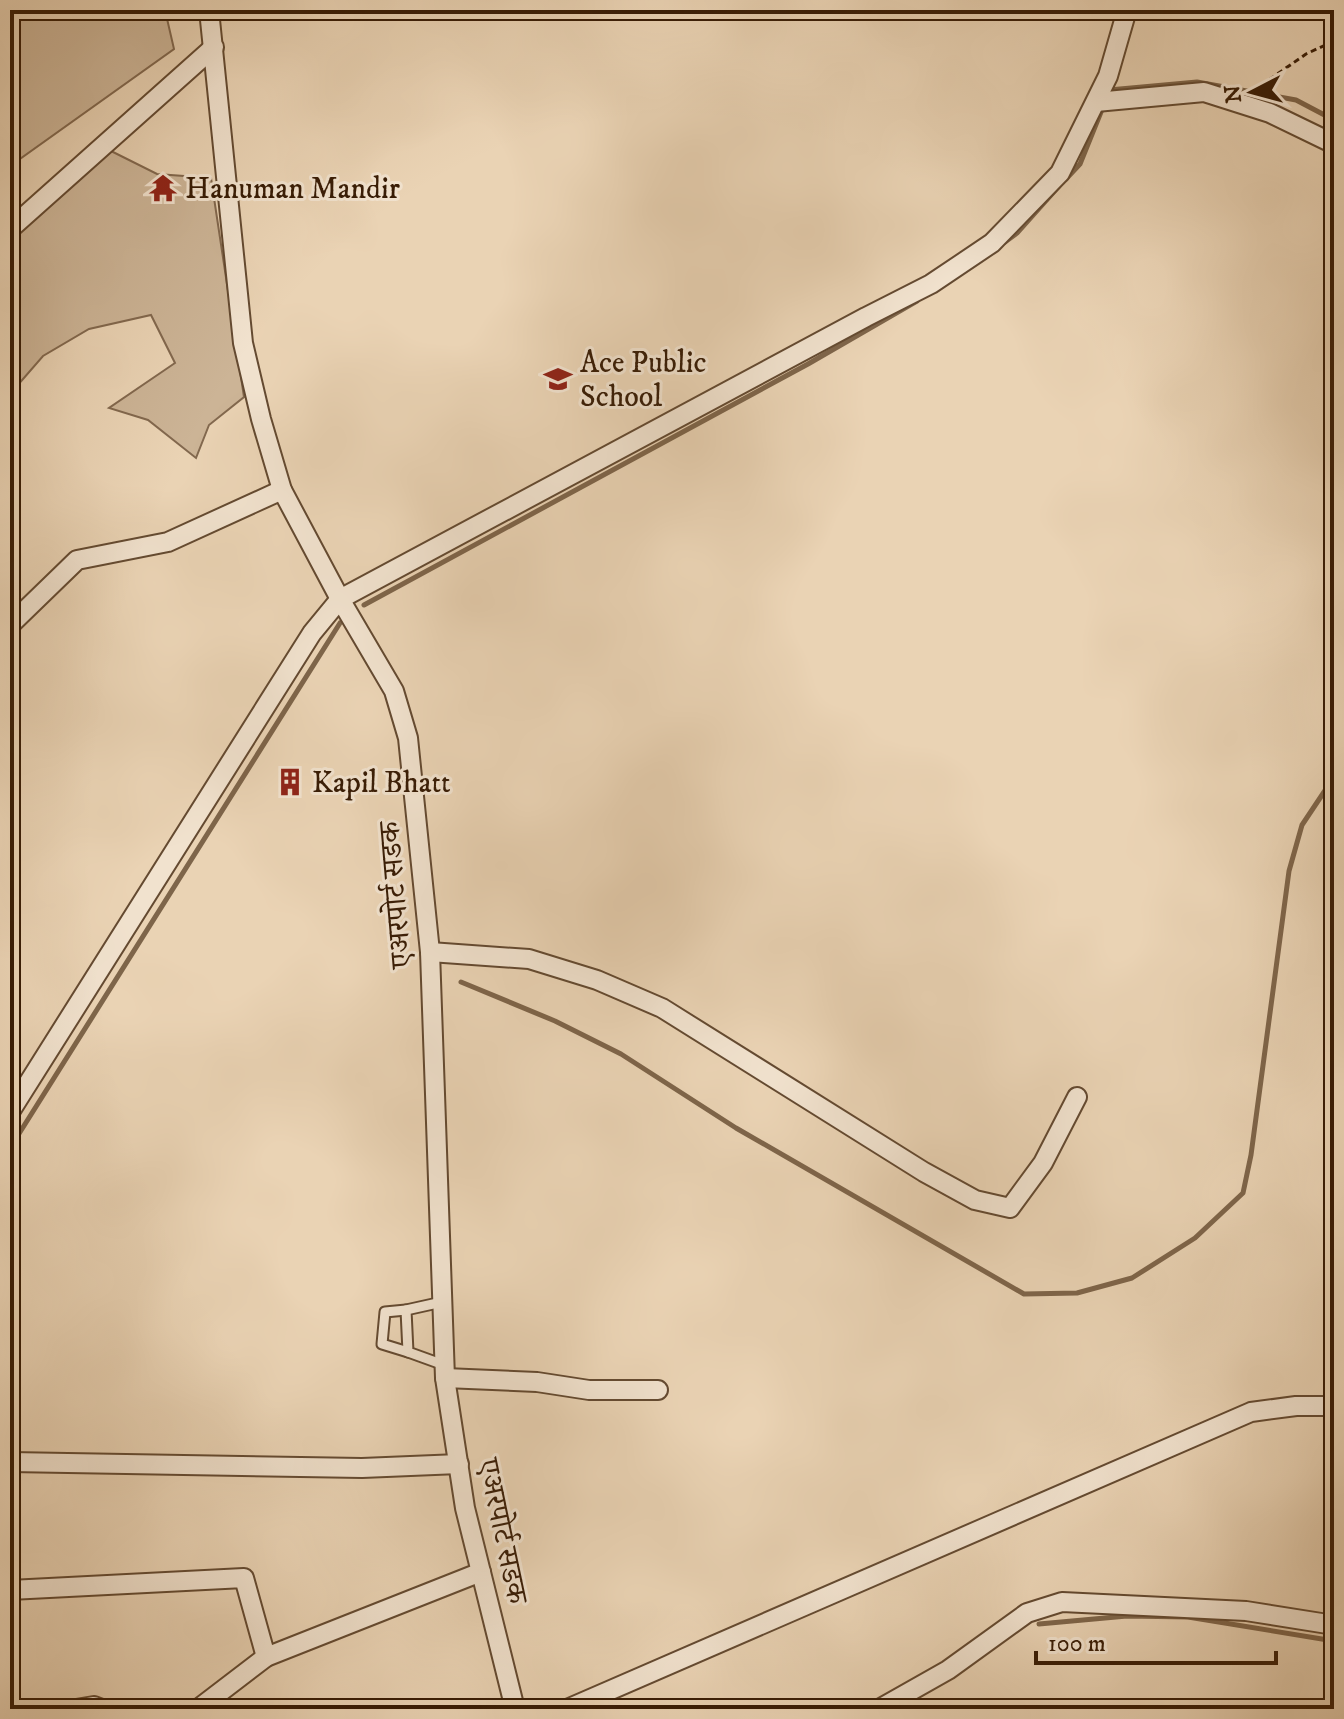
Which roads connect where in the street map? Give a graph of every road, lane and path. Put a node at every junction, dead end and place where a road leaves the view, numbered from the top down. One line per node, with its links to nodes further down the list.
1 (209, 10): 4 (street, एअरपोर्ट सडक)
2 (1127, 10): 6 (street)
3 (1334, 41): 5 (path)
4 (214, 47): 8 (street); 9 (street, एअरपोर्ट सडक)
5 (1257, 87)
6 (1098, 102): 7 (street); 10 (street)
7 (1334, 144)
8 (10, 229)
9 (282, 490): 10 (street, एअरपोर्ट सडक); 11 (street)
10 (340, 599): 12 (street, एअरपोर्ट सडक); 14 (street)
11 (10, 625)
12 (430, 952): 13 (street); 15 (street, एअरपोर्ट सडक)
13 (1077, 1097)
14 (10, 1112)
15 (442, 1302): 16 (lane); 18 (street, एअरपोर्ट सडक)
16 (406, 1310): 17 (lane); 17 (lane)
17 (408, 1352): 18 (lane)
18 (445, 1372): 19 (street); 22 (street, एअरपोर्ट सडक)
19 (658, 1390)
20 (1334, 1406): 31 (street)
21 (10, 1462): 22 (street)
22 (459, 1464): 23 (street, एअरपोर्ट सडक)
23 (481, 1572): 26 (street); 30 (street, एअरपोर्ट सडक)
24 (10, 1590): 26 (street)
25 (1334, 1625): 32 (street)
26 (266, 1657): 29 (street)
27 (76, 1709): 28 (street)
28 (102, 1709)
29 (198, 1709)
30 (515, 1709)
31 (567, 1709)
32 (879, 1709)

